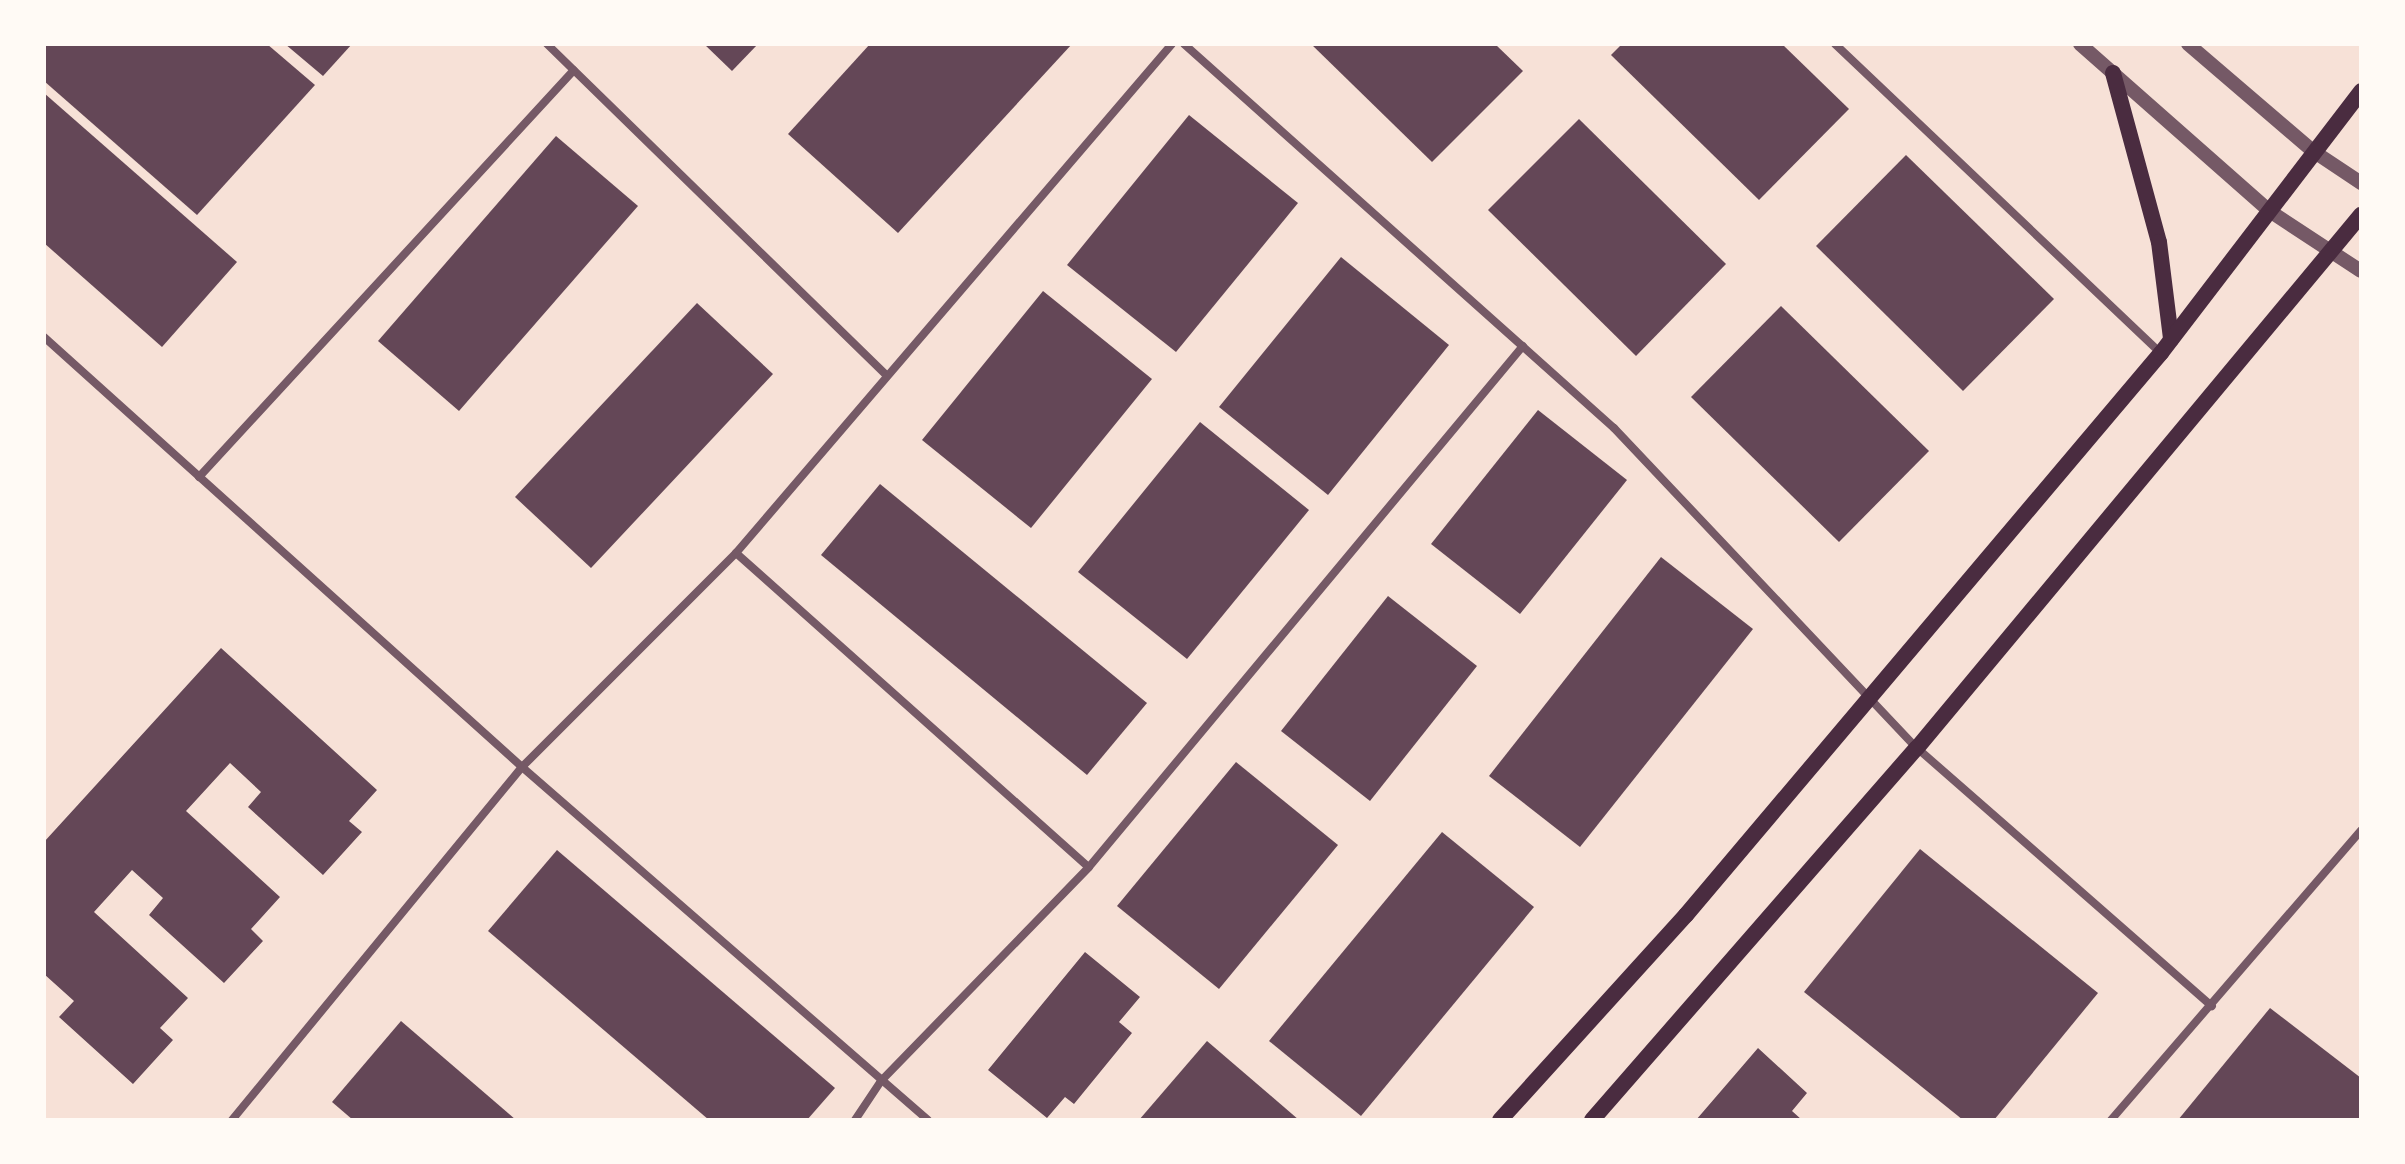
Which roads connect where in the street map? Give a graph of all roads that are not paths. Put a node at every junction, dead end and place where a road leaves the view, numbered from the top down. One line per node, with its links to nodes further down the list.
1 (547, 44): 7 (street)
2 (1172, 44): 19 (street)
3 (1184, 44): 17 (street)
4 (1835, 44): 18 (street)
5 (2080, 44): 8 (street)
6 (2188, 44): 10 (street)
7 (574, 70): 19 (street); 20 (street)
8 (2113, 73): 12 (street); 18 (main road)
9 (2361, 91): 10 (main road)
10 (2313, 151): 11 (street); 12 (main road)
11 (2361, 183)
12 (2268, 210): 14 (street); 18 (main road)
13 (2361, 215): 14 (main road)
14 (2332, 254): 15 (street); 23 (main road)
15 (2361, 271)
16 (44, 337): 20 (street)
17 (1523, 346): 22 (street); 26 (street)
18 (2166, 346): 22 (main road)
19 (885, 374): 21 (street)
20 (199, 477): 24 (street)
21 (736, 553): 24 (street); 26 (street)
22 (1868, 696): 23 (street); 32 (main road)
23 (1917, 748): 27 (street); 33 (main road)
24 (522, 767): 28 (street); 29 (street)
25 (2361, 830): 27 (street)
26 (1089, 867): 28 (street)
27 (2212, 1006): 34 (street)
28 (881, 1081): 30 (street); 31 (street)
29 (233, 1120)
30 (855, 1120)
31 (928, 1120)
32 (1500, 1120)
33 (1592, 1120)
34 (2111, 1120)

